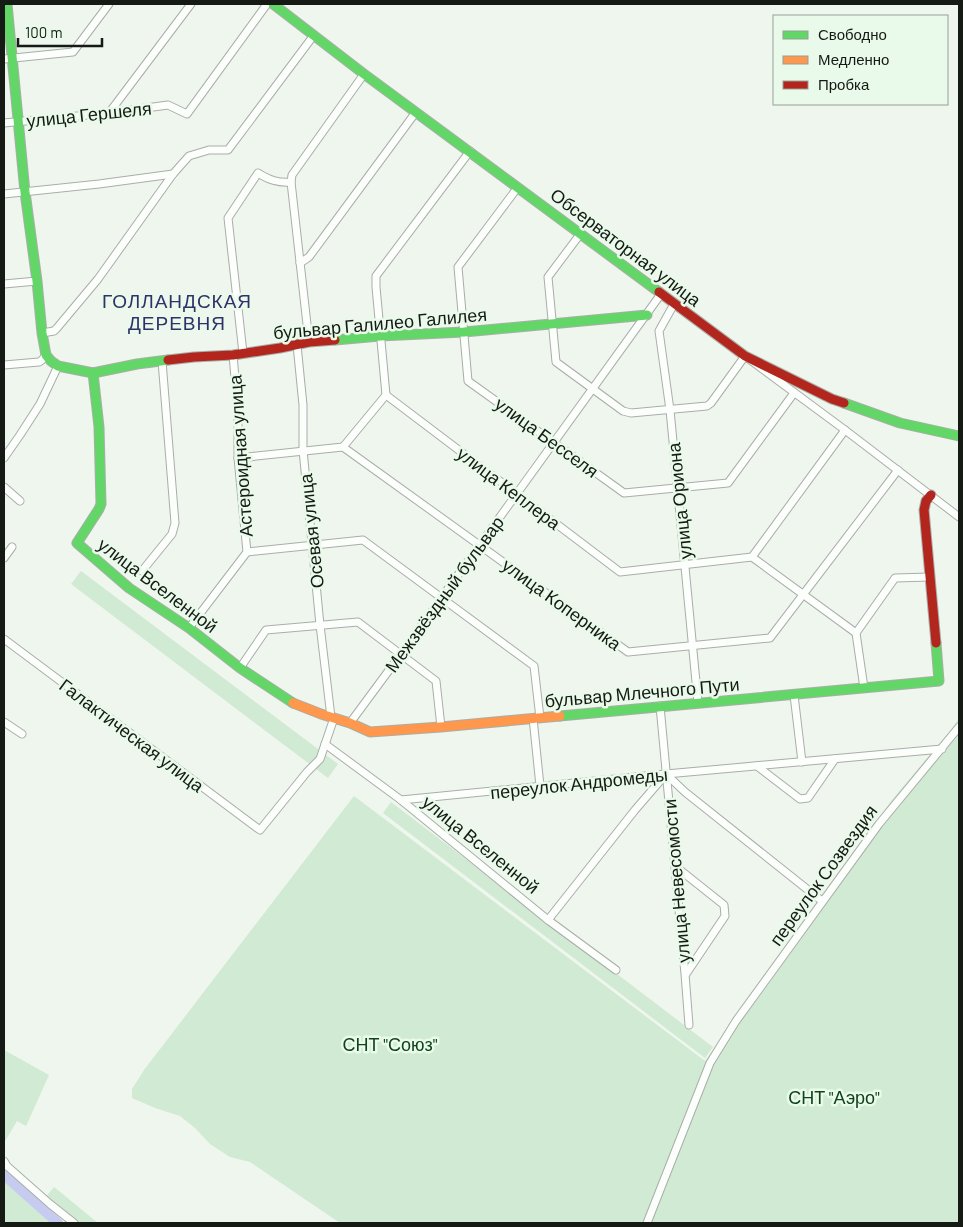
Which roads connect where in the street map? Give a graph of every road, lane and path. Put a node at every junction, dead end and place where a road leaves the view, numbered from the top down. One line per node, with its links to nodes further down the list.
1 (7, 4): 7 (street)
2 (109, 4): 7 (street)
3 (191, 4): 10 (street)
4 (266, 4): 10 (street, улица Гершеля)
5 (273, 4): 6 (street, Обсерваторная улица)
6 (314, 35): 8 (street, Обсерваторная улица); 14 (street)
7 (8, 59): 11 (street)
8 (364, 74): 9 (street, Обсерваторная улица); 15 (street)
9 (416, 112): 13 (street, Обсерваторная улица); 20 (street)
10 (109, 113): 11 (street, улица Гершеля)
11 (18, 122): 12 (street, улица Гершеля); 17 (street)
12 (4, 123)
13 (470, 151): 16 (street, Обсерваторная улица); 29 (street)
14 (173, 174): 17 (street); 28 (street)
15 (291, 182): 20 (street); 32 (street, Астероидная улица)
16 (518, 187): 19 (street, Обсерваторная улица); 27 (street, улица Бесселя)
17 (25, 192): 18 (street); 21 (street)
18 (4, 194)
19 (581, 233): 23 (street, Обсерваторная улица); 26 (street)
20 (300, 263): 30 (street)
21 (37, 281): 22 (street); 28 (street)
22 (4, 284)
23 (661, 294): 24 (street, Обсерваторная улица); 25 (street, Межзвёздный бульвар)
24 (674, 304): 35 (street, Обсерваторная улица); 43 (street, улица Ориона)
25 (647, 314): 26 (street, бульвар Галилео Галилея); 40 (street, Межзвёздный бульвар)
26 (552, 323): 27 (street, бульвар Галилео Галилея); 40 (street)
27 (464, 332): 29 (street, бульвар Галилео Галилея); 46 (street, улица Бесселя)
28 (42, 333): 33 (street)
29 (380, 336): 30 (street, бульвар Галилео Галилея); 42 (street)
30 (309, 342): 31 (street, бульвар Галилео Галилея)
31 (297, 345): 32 (street, бульвар Галилео Галилея); 48 (street, Осевая улица)
32 (243, 353): 34 (street, бульвар Галилео Галилея)
33 (46, 355): 37 (street); 38 (street)
34 (232, 355): 36 (street, бульвар Галилео Галилея); 50 (street, Астероидная улица)
35 (744, 356): 41 (street, Обсерваторная улица); 43 (street); 45 (street)
36 (162, 361): 39 (street, бульвар Галилео Галилея); 65 (street)
37 (4, 365)
38 (58, 366): 39 (street, бульвар Галилео Галилея); 49 (street)
39 (92, 373): 70 (street, улица Вселенной)
40 (593, 390): 43 (street); 46 (street, Межзвёздный бульвар)
41 (794, 393): 44 (street, Обсерваторная улица); 53 (street, улица Бесселя)
42 (386, 395): 47 (street); 54 (street, улица Кеплера)
43 (670, 410): 53 (street, улица Ориона)
44 (845, 430): 51 (street, Обсерваторная улица); 62 (street)
45 (957, 436)
46 (554, 442): 53 (street, улица Бесселя); 54 (street, Межзвёздный бульвар)
47 (343, 447): 48 (street); 59 (street, улица Коперника)
48 (303, 450): 50 (street); 58 (street, Осевая улица)
49 (4, 458)
50 (238, 458): 61 (street, Астероидная улица)
51 (898, 470): 55 (street, Обсерваторная улица); 67 (street, улица Коперника)
52 (4, 487): 56 (street)
53 (677, 488): 64 (street, улица Ориона)
54 (517, 494): 59 (street, Межзвёздный бульвар); 64 (street, улица Кеплера)
55 (931, 495): 57 (street, Обсерваторная улица); 66 (street)
56 (20, 501)
57 (959, 517)
58 (312, 545): 61 (street); 68 (street); 69 (street, Осевая улица)
59 (480, 545): 68 (street, Межзвёздный бульвар); 73 (street, улица Коперника)
60 (12, 547): 63 (street)
61 (247, 552): 70 (street, Астероидная улица)
62 (752, 557): 64 (street, улица Кеплера); 67 (street)
63 (4, 558)
64 (685, 564): 73 (street, улица Ориона)
65 (142, 571)
66 (930, 577): 71 (street); 76 (street, бульвар Млечного Пути)
67 (803, 594): 71 (street); 73 (street, улица Коперника)
68 (442, 598): 74 (street, Межзвёздный бульвар); 81 (street)
69 (320, 625): 74 (street); 75 (street); 80 (street, Осевая улица)
70 (189, 628): 75 (street, улица Вселенной)
71 (856, 633): 76 (street)
72 (4, 639): 87 (street, Галактическая улица)
73 (693, 646): 78 (street, улица Ориона)
74 (401, 654): 83 (street, Межзвёздный бульвар); 84 (street)
75 (240, 668): 80 (street, улица Вселенной)
76 (864, 688): 77 (street, бульвар Млечного Пути)
77 (794, 694): 78 (street, бульвар Млечного Пути); 90 (street)
78 (698, 703): 79 (street, бульвар Млечного Пути)
79 (660, 706): 81 (street, бульвар Млечного Пути); 92 (street, улица Невесомости)
80 (332, 718): 83 (street, улица Вселенной); 87 (street)
81 (536, 718): 84 (street, бульвар Млечного Пути); 93 (street)
82 (4, 722): 86 (street)
83 (350, 723): 84 (street, бульвар Млечного Пути)
84 (440, 727)
85 (959, 727): 88 (street, переулок Созвездия)
86 (22, 734)
87 (325, 744): 94 (street, улица Вселенной)
88 (942, 749): 89 (street, переулок Андромеды); 96 (street, переулок Созвездия)
89 (835, 758): 90 (street, переулок Андромеды); 91 (street)
90 (802, 762): 91 (street, переулок Андромеды)
91 (757, 766): 92 (street, переулок Андромеды)
92 (666, 774): 93 (street, переулок Андромеды); 95 (street, улица Невесомости); 96 (street); 97 (street)
93 (540, 786): 94 (street, переулок Андромеды)
94 (401, 800): 97 (street, улица Вселенной)
95 (675, 866): 99 (street, улица Невесомости); 99 (street)
96 (822, 901): 103 (street, переулок Созвездия)
97 (548, 920): 98 (street, улица Вселенной)
98 (616, 970)
99 (685, 974): 100 (street, улица Невесомости)
100 (689, 1025)
101 (4, 1161): 102 (street)
102 (74, 1223)
103 (647, 1223)

